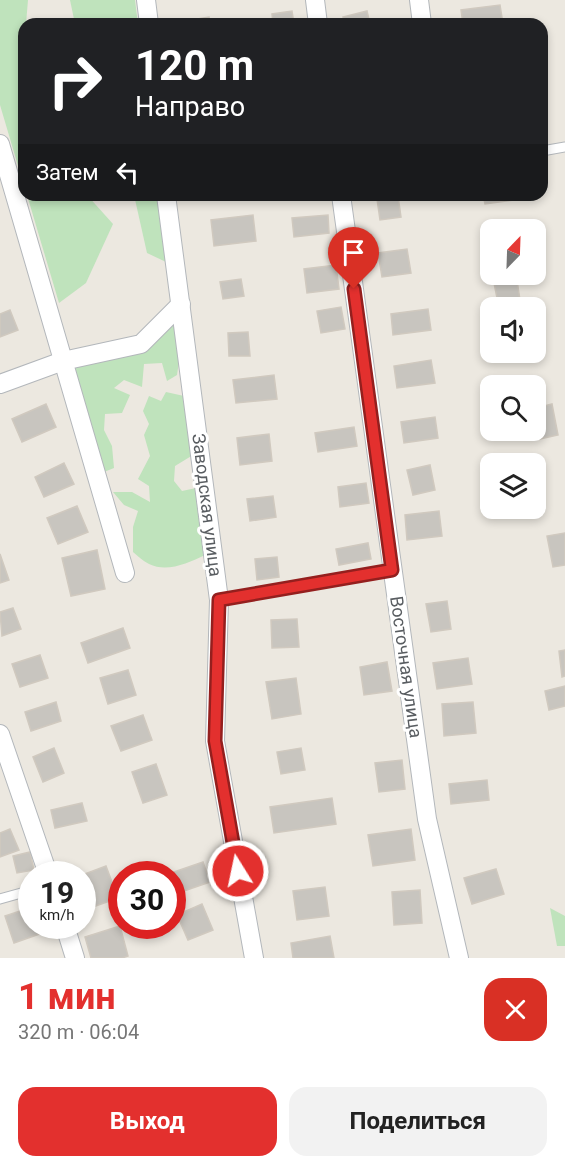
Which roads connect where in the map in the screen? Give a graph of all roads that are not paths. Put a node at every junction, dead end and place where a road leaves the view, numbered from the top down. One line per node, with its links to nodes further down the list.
1 (146, 0): 4 (street)
2 (315, 0): 5 (street)
3 (419, 0): 6 (street)
4 (148, 18)
5 (317, 18)
6 (421, 18)
7 (0, 144): 13 (street)
8 (565, 147): 9 (lane)
9 (548, 150)
10 (167, 201): 12 (street, Заводская улица)
11 (342, 201): 15 (street, Восточная улица)
12 (181, 304): 13 (street); 17 (street, Заводская улица)
13 (63, 361): 14 (street); 16 (street)
14 (0, 384)
15 (392, 570): 17 (lane); 25 (street, Восточная улица)
16 (125, 573)
17 (219, 600): 24 (street, Заводская улица)
18 (0, 734): 19 (street)
19 (44, 861)
20 (18, 894): 21 (lane)
21 (0, 899)
22 (69, 939): 23 (street)
23 (75, 958)
24 (254, 958)
25 (459, 958)

